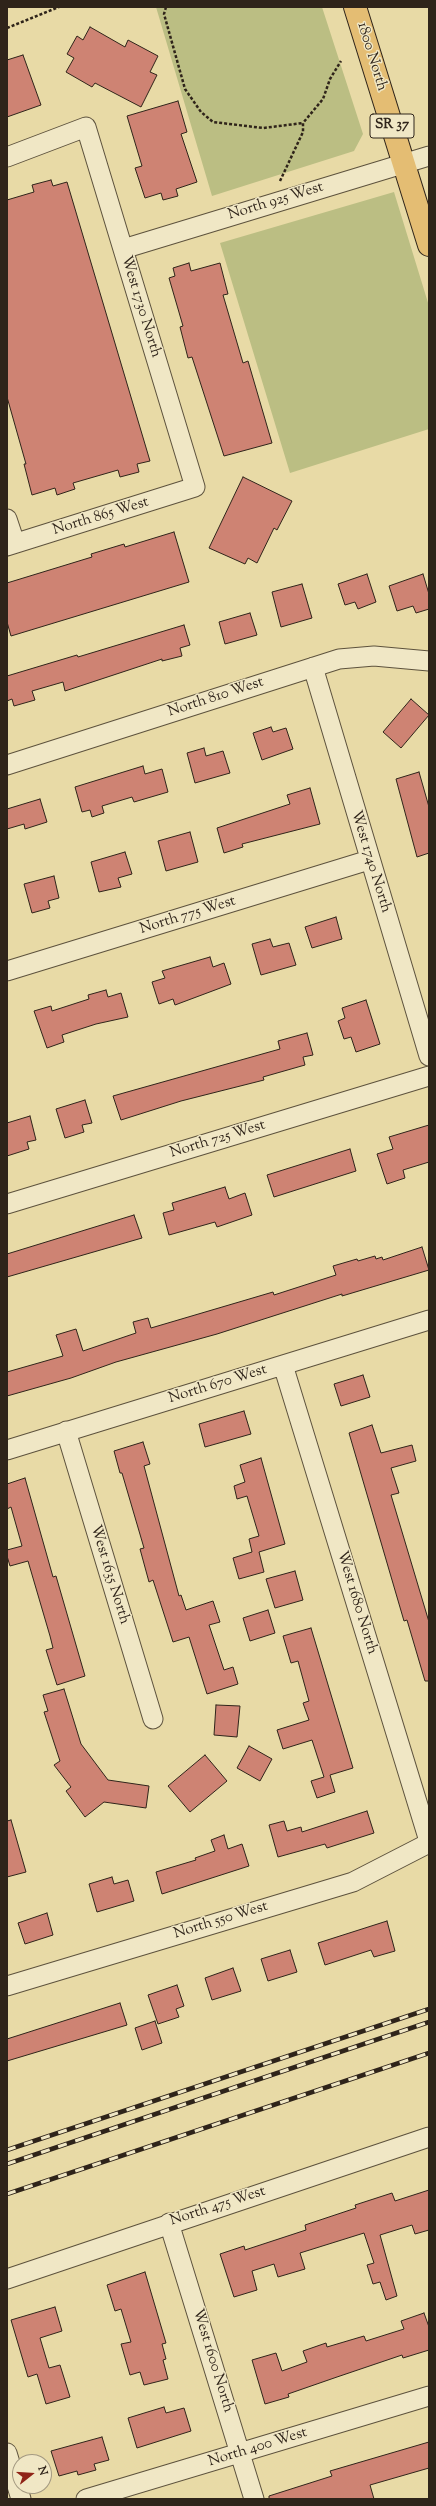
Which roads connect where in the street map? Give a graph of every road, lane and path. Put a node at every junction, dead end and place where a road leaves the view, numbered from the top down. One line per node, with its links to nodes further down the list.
1 (59, 7): 4 (path)
2 (166, 7): 6 (path)
3 (355, 7): 9 (main road, 1800 North / SR 37)
4 (7, 28)
5 (341, 61): 6 (path)
6 (303, 123): 10 (path)
7 (429, 156): 9 (street, North 925 West)
8 (7, 157): 12 (street, West 1730 North)
9 (404, 163): 11 (main road, 1800 North / SR 37); 12 (street, North 925 West)
10 (280, 181)
11 (429, 245)
12 (122, 249): 13 (street, West 1730 North)
13 (195, 488): 15 (street, North 865 West)
14 (7, 519): 15 (street)
15 (11, 545)
16 (429, 661): 17 (street, North 810 West)
17 (313, 667): 18 (street, North 810 West); 19 (street, West 1740 North)
18 (7, 765)
19 (370, 860): 20 (street, North 775 West); 21 (street, West 1740 North)
20 (7, 971)
21 (429, 1056)
22 (429, 1076): 23 (street, North 725 West)
23 (7, 1204)
24 (429, 1320): 25 (street, North 670 West)
25 (283, 1365): 26 (street, North 670 West); 29 (street, West 1680 North)
26 (66, 1431): 27 (street, North 670 West); 28 (street, West 1635 North)
27 (7, 1450)
28 (153, 1720)
29 (429, 1842): 30 (street, North 550 West)
30 (7, 1986)
31 (429, 2137): 32 (street, North 475 West)
32 (169, 2223): 33 (street, North 475 West); 36 (street, West 1600 North)
33 (7, 2279)
34 (429, 2396): 36 (street, North 400 West)
35 (7, 2453): 37 (street)
36 (240, 2454): 38 (street, North 400 West); 39 (street, West 1600 North)
37 (21, 2499)
38 (86, 2499)
39 (254, 2499)

